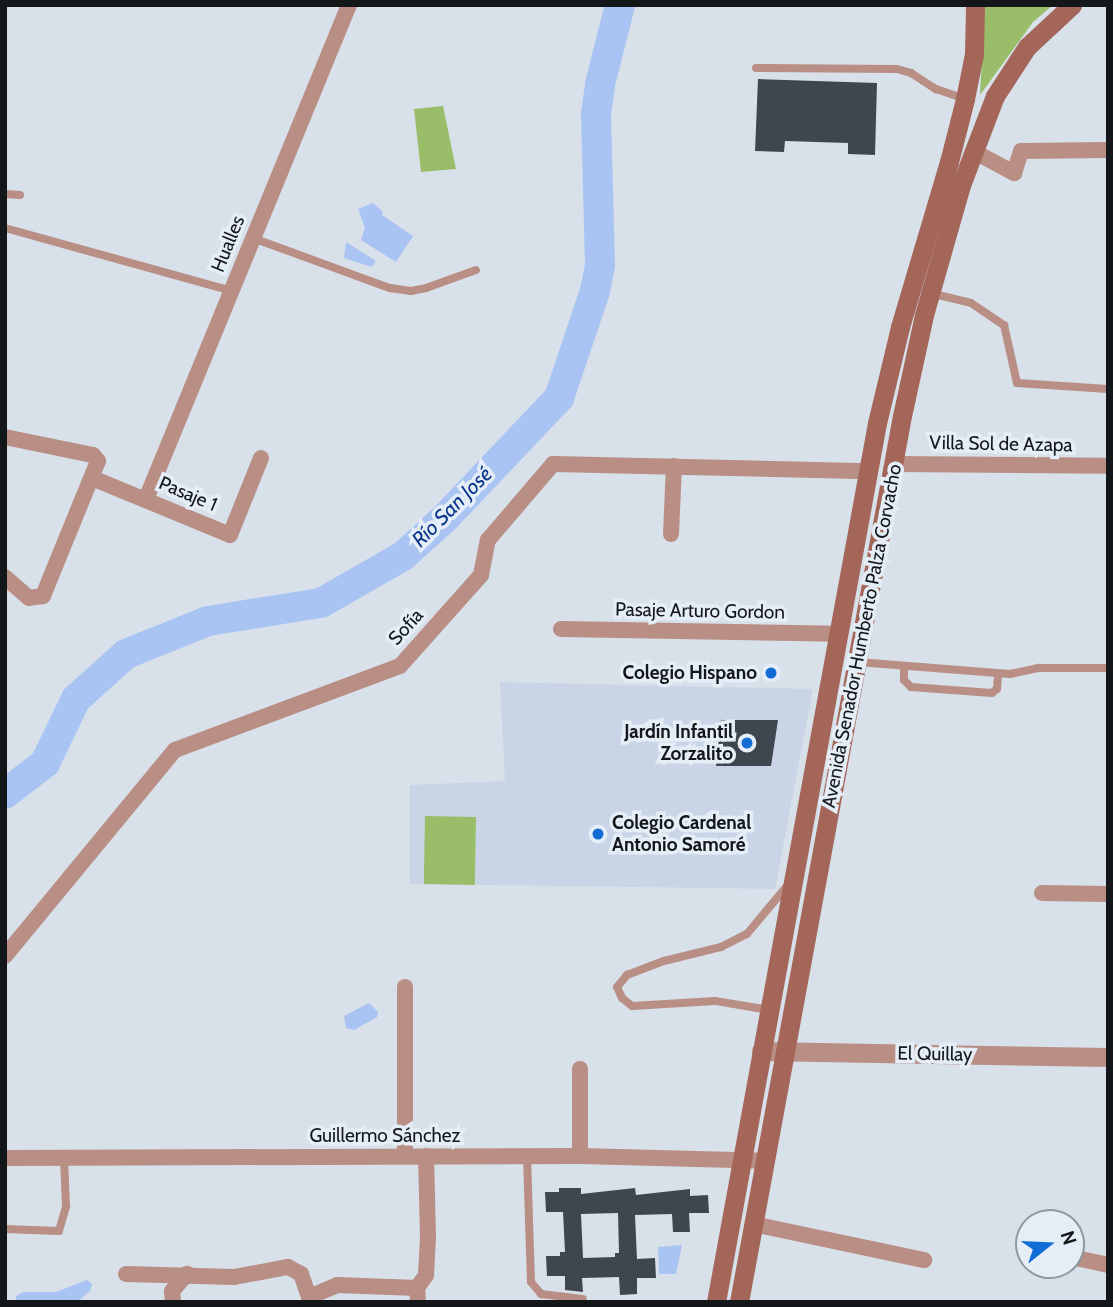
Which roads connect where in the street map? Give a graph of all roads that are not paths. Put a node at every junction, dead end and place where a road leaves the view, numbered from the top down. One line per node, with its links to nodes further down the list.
1 (349, 5): 11 (street, Hualles)
2 (975, 5): 5 (main road, Avenida Senador Humberto Palza Corvacho)
3 (1072, 5): 7 (main road, Avenida Senador Humberto Palza Corvacho)
4 (756, 68): 5 (lane)
5 (965, 99): 21 (main road, Avenida Senador Humberto Palza Corvacho)
6 (1108, 150): 7 (street)
7 (973, 151): 14 (main road, Avenida Senador Humberto Palza Corvacho)
8 (5, 194): 9 (lane)
9 (20, 195)
10 (5, 228): 13 (lane)
11 (253, 238): 12 (lane); 13 (street, Hualles)
12 (476, 270)
13 (232, 291): 23 (street, Hualles)
14 (930, 293): 15 (lane); 18 (main road, Avenida Senador Humberto Palza Corvacho)
15 (1108, 390)
16 (7, 443): 22 (street)
17 (261, 458): 23 (street, Pasaje 1)
18 (894, 464): 19 (street, Villa Sol de Azapa); 28 (main road, Avenida Senador Humberto Palza Corvacho)
19 (1108, 466)
20 (674, 467): 21 (street, Sofía); 24 (street); 35 (street, Sofía)
21 (868, 471): 27 (main road, Avenida Senador Humberto Palza Corvacho)
22 (92, 478): 23 (street, Pasaje 1); 25 (street)
23 (146, 499)
24 (671, 534)
25 (5, 577)
26 (561, 629): 27 (street, Pasaje Arturo Gordon)
27 (838, 634): 32 (main road, Avenida Senador Humberto Palza Corvacho)
28 (858, 662): 29 (lane); 39 (main road, Avenida Senador Humberto Palza Corvacho)
29 (904, 667): 31 (lane); 31 (lane)
30 (1108, 668): 31 (lane)
31 (998, 674)
32 (793, 878): 37 (main road, Avenida Senador Humberto Palza Corvacho); 37 (lane)
33 (1042, 893): 34 (street)
34 (1108, 894)
35 (5, 956)
36 (405, 987): 42 (street)
37 (769, 1010): 38 (main road, Avenida Senador Humberto Palza Corvacho)
38 (761, 1051): 39 (street, El Quillay); 48 (main road, Avenida Senador Humberto Palza Corvacho)
39 (785, 1052): 40 (street, El Quillay); 49 (main road, Avenida Senador Humberto Palza Corvacho)
40 (1108, 1057)
41 (580, 1069): 45 (street)
42 (405, 1156): 43 (street, Guillermo Sánchez); 47 (street, Guillermo Sánchez)
43 (426, 1156): 44 (street, Guillermo Sánchez); 57 (street)
44 (527, 1156): 45 (street, Guillermo Sánchez); 58 (lane)
45 (580, 1156): 48 (street, Guillermo Sánchez)
46 (5, 1158): 47 (street, Guillermo Sánchez)
47 (64, 1158): 51 (lane)
48 (741, 1160): 49 (street, Guillermo Sánchez); 61 (main road, Avenida Senador Humberto Palza Corvacho)
49 (765, 1161): 50 (main road, Avenida Senador Humberto Palza Corvacho)
50 (753, 1224): 52 (street); 62 (main road, Avenida Senador Humberto Palza Corvacho)
51 (5, 1229)
52 (924, 1260)
53 (1085, 1260): 54 (street)
54 (1108, 1265)
55 (126, 1274): 56 (street)
56 (187, 1275): 59 (street); 60 (street)
57 (417, 1295): 59 (street)
58 (583, 1298)
59 (309, 1299)
60 (173, 1302)
61 (716, 1302)
62 (739, 1302)

